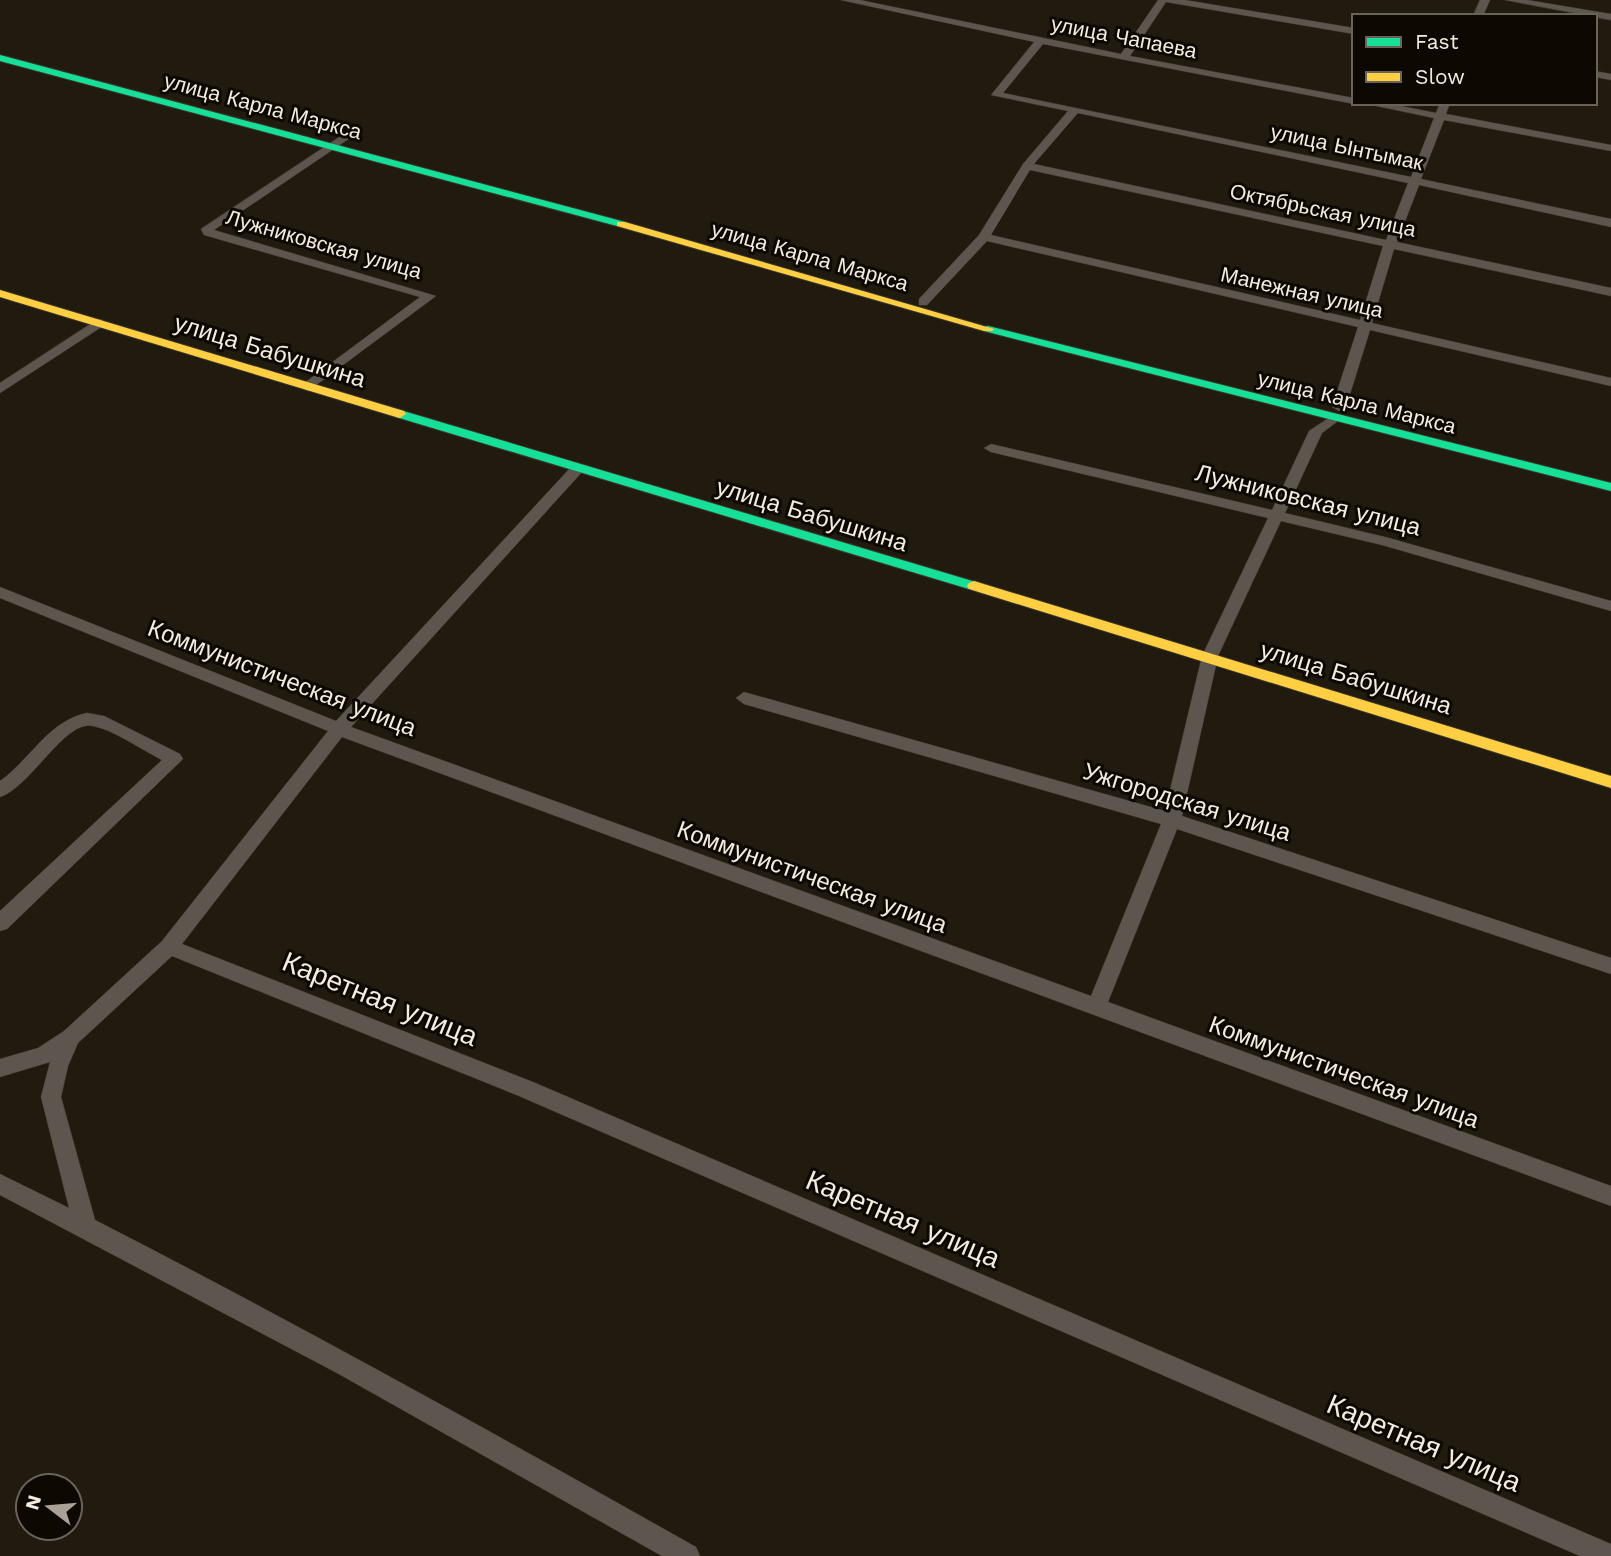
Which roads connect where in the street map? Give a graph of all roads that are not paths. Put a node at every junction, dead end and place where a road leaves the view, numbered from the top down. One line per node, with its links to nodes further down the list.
1 (846, 0): 6 (street, улица Чапаева)
2 (1166, 0): 5 (street); 9 (street)
3 (1510, 0): 4 (street)
4 (1593, 14)
5 (1352, 31)
6 (1041, 40): 9 (street, улица Чапаева); 13 (street, улица Ынтымак)
7 (0, 48): 15 (main road, улица Карла Маркса)
8 (0, 58): 15 (main road, улица Карла Маркса)
9 (1124, 58): 10 (street, улица Чапаева)
10 (1352, 101)
11 (1377, 105): 14 (street)
12 (1444, 105): 14 (street)
13 (1075, 109): 17 (street); 18 (street, улица Ынтымак)
14 (1440, 117): 16 (street); 18 (street)
15 (339, 142): 24 (main road, улица Карла Маркса); 28 (street, Лужниковская улица); 30 (main road, улица Карла Маркса)
16 (1611, 148)
17 (1027, 166): 20 (street); 21 (street, Октябрьская улица)
18 (1415, 181): 19 (street, улица Ынтымак); 21 (street)
19 (1611, 223)
20 (984, 237): 24 (street); 26 (street, Манежная улица)
21 (1390, 244): 22 (street, Октябрьская улица); 26 (street)
22 (1611, 292)
23 (0, 293): 25 (main road, улица Бабушкина)
24 (923, 302): 30 (main road, улица Карла Маркса)
25 (98, 323): 28 (main road, улица Бабушкина); 29 (street)
26 (1366, 327): 27 (street, Манежная улица); 30 (street)
27 (1611, 382)
28 (308, 387): 32 (main road, улица Бабушкина)
29 (0, 389)
30 (1337, 413): 33 (main road, улица Карла Маркса); 34 (main road, улица Карла Маркса); 35 (street)
31 (991, 448): 35 (street, Лужниковская улица)
32 (578, 469): 38 (main road, улица Бабушкина); 40 (street)
33 (1611, 475)
34 (1611, 487)
35 (1277, 513): 37 (street, Лужниковская улица); 38 (street)
36 (0, 592): 40 (street, Коммунистическая улица)
37 (1611, 606)
38 (1210, 656): 41 (main road, улица Бабушкина); 43 (street)
39 (744, 698): 43 (street, Ужгородская улица)
40 (339, 729): 45 (street); 47 (street, Коммунистическая улица)
41 (1611, 782)
42 (0, 790): 44 (street)
43 (1172, 820): 46 (street, Ужгородская улица); 47 (street)
44 (0, 923)
45 (169, 947): 48 (street); 54 (street, Каретная улица)
46 (1611, 966)
47 (1096, 1007): 51 (street, Коммунистическая улица)
48 (71, 1037): 49 (street); 52 (street)
49 (0, 1068)
50 (0, 1184): 52 (street)
51 (1611, 1196)
52 (85, 1226): 53 (street)
53 (687, 1556)
54 (1610, 1556)

